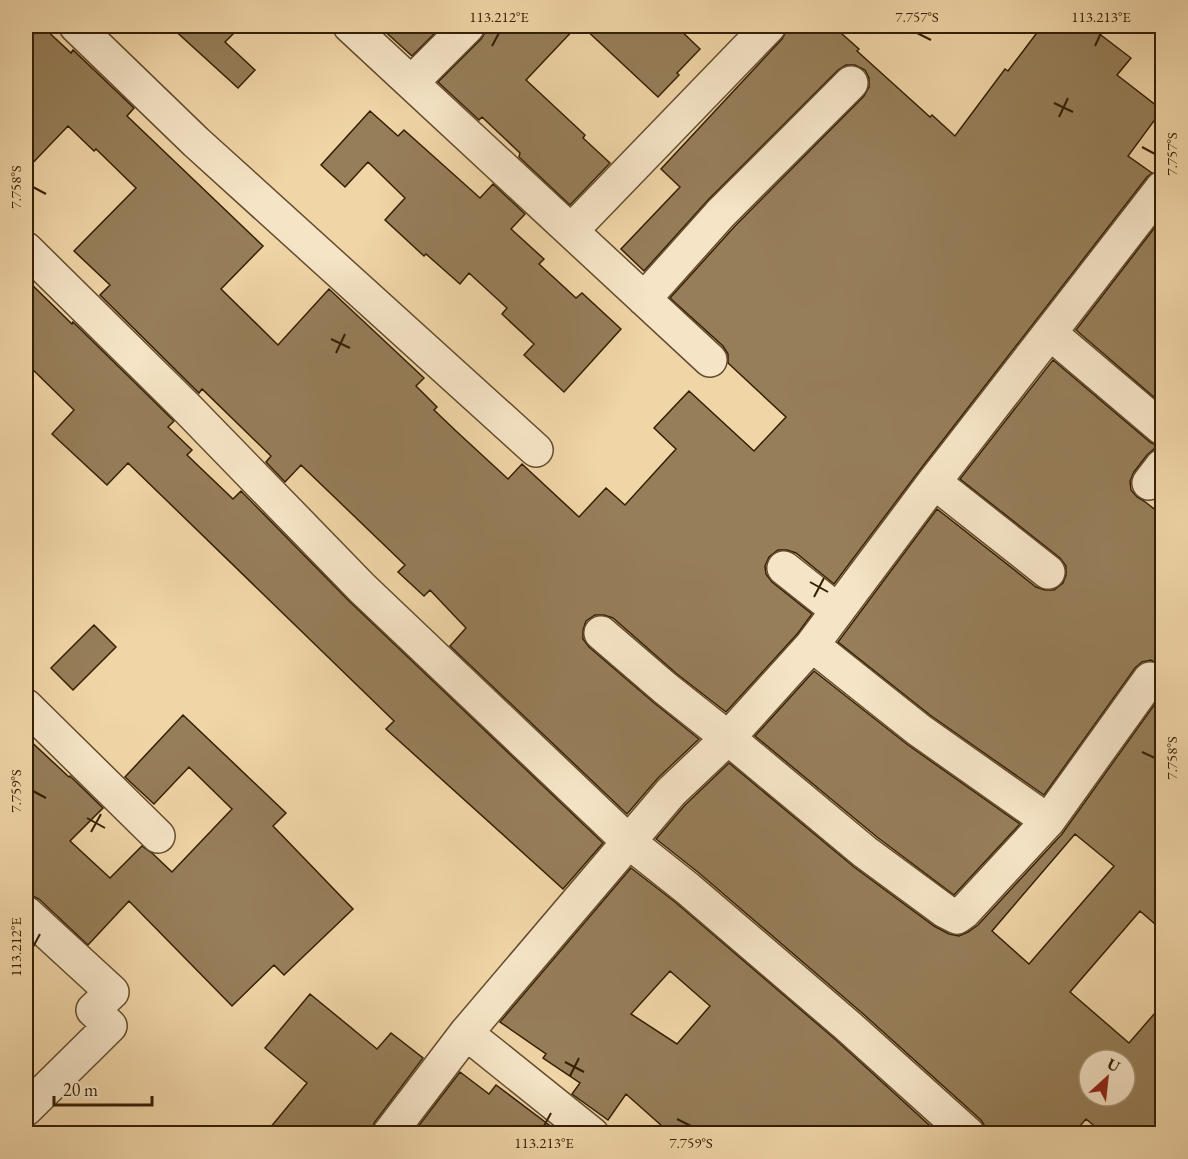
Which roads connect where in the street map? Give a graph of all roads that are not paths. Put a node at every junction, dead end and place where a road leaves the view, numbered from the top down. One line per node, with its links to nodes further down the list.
1 (76, 26): 14 (street)
2 (350, 26): 5 (street)
3 (468, 26): 5 (street)
4 (769, 26): 8 (street)
5 (412, 82): 8 (street)
6 (851, 83): 10 (street)
7 (1162, 188): 11 (street)
8 (572, 231): 10 (street)
9 (26, 249): 26 (street)
10 (644, 299): 12 (street)
11 (1050, 333): 13 (street); 15 (street)
12 (710, 360)
13 (1162, 428)
14 (536, 450)
15 (934, 482): 17 (street); 18 (street)
16 (784, 568): 18 (street)
17 (1048, 572)
18 (837, 610): 20 (street)
19 (601, 633): 23 (street)
20 (812, 645): 23 (street); 24 (street)
21 (1150, 679): 24 (street)
22 (26, 706): 25 (street)
23 (728, 738): 24 (street); 26 (street)
24 (1048, 821)
25 (158, 836)
26 (629, 842): 28 (street); 32 (street)
27 (26, 913): 29 (street)
28 (466, 1033): 30 (street); 31 (street)
29 (26, 1109)
30 (389, 1134)
31 (592, 1134)
32 (968, 1134)

